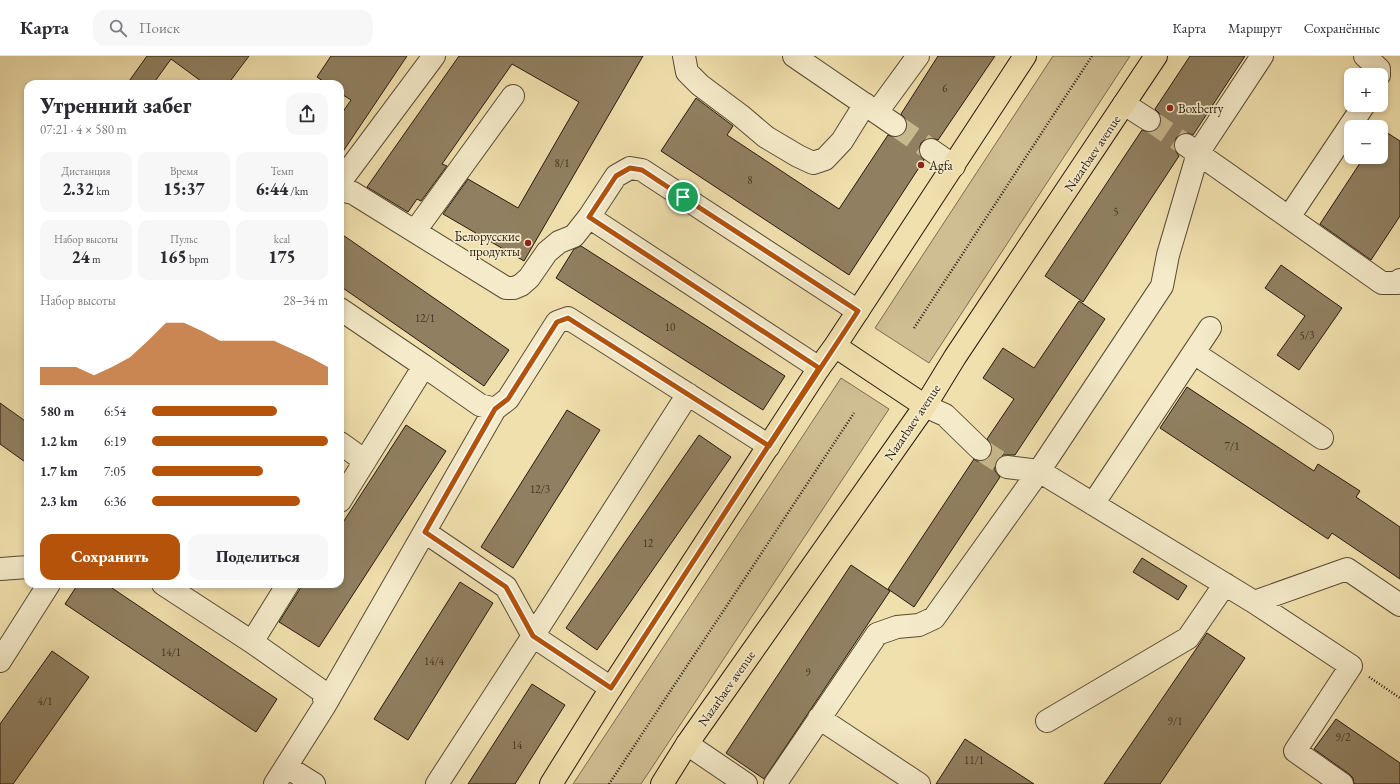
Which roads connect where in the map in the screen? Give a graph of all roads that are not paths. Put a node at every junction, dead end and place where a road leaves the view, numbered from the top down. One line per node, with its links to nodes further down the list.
1 (434, 56): 19 (lane)
2 (684, 56): 12 (lane)
3 (794, 56): 12 (lane)
4 (918, 56): 12 (lane)
5 (1025, 56): 18 (main road)
6 (1156, 56): 11 (main road, Nazarbaev avenue)
7 (1262, 56): 16 (lane)
8 (1364, 56): 9 (lane)
9 (1378, 68)
10 (513, 96): 23 (lane)
11 (1124, 104): 14 (lane); 33 (main road, Nazarbaev avenue)
12 (871, 108): 15 (lane)
13 (1359, 112): 22 (lane)
14 (1148, 120)
15 (895, 125)
16 (1192, 149): 22 (lane); 41 (lane)
17 (931, 150): 18 (lane)
18 (954, 166): 25 (main road)
19 (344, 177)
20 (344, 191): 23 (lane)
21 (589, 217): 23 (lane); 25 (lane); 31 (lane)
22 (1289, 217): 24 (lane)
23 (415, 231)
24 (1400, 280)
25 (858, 311): 28 (main road)
26 (344, 312): 30 (lane)
27 (1210, 328): 29 (lane)
28 (835, 346): 31 (main road); 33 (main road)
29 (1194, 353): 35 (lane); 43 (lane)
30 (424, 366): 34 (lane); 39 (lane)
31 (819, 368): 37 (main road)
32 (688, 394): 34 (lane); 37 (lane); 53 (lane)
33 (925, 406): 38 (lane); 60 (main road, Nazarbaev avenue)
34 (495, 409): 44 (lane)
35 (1322, 438)
36 (344, 446): 39 (lane)
37 (769, 446): 56 (main road)
38 (980, 450)
39 (365, 460): 42 (lane)
40 (1008, 467): 41 (lane)
41 (1039, 472): 43 (lane); 58 (lane)
42 (344, 494)
43 (1094, 504): 47 (lane)
44 (425, 532): 53 (lane); 57 (lane)
45 (24, 567): 46 (lane)
46 (0, 569)
47 (1225, 584): 51 (lane); 59 (lane)
48 (46, 588): 55 (lane)
49 (169, 588): 54 (lane)
50 (286, 588): 54 (lane)
51 (1254, 602): 52 (lane); 69 (lane)
52 (1400, 605)
53 (533, 636): 56 (lane); 63 (lane)
54 (252, 642): 57 (lane)
55 (0, 661)
56 (611, 688): 64 (main road)
57 (325, 705): 61 (lane)
58 (820, 718): 67 (lane); 68 (lane)
59 (1047, 721)
60 (686, 744): 65 (main road, Nazarbaev avenue); 66 (lane)
61 (281, 775): 62 (lane)
62 (314, 784)
63 (437, 784)
64 (551, 784)
65 (662, 784)
66 (746, 784)
67 (775, 784)
68 (919, 784)
69 (1342, 784)

